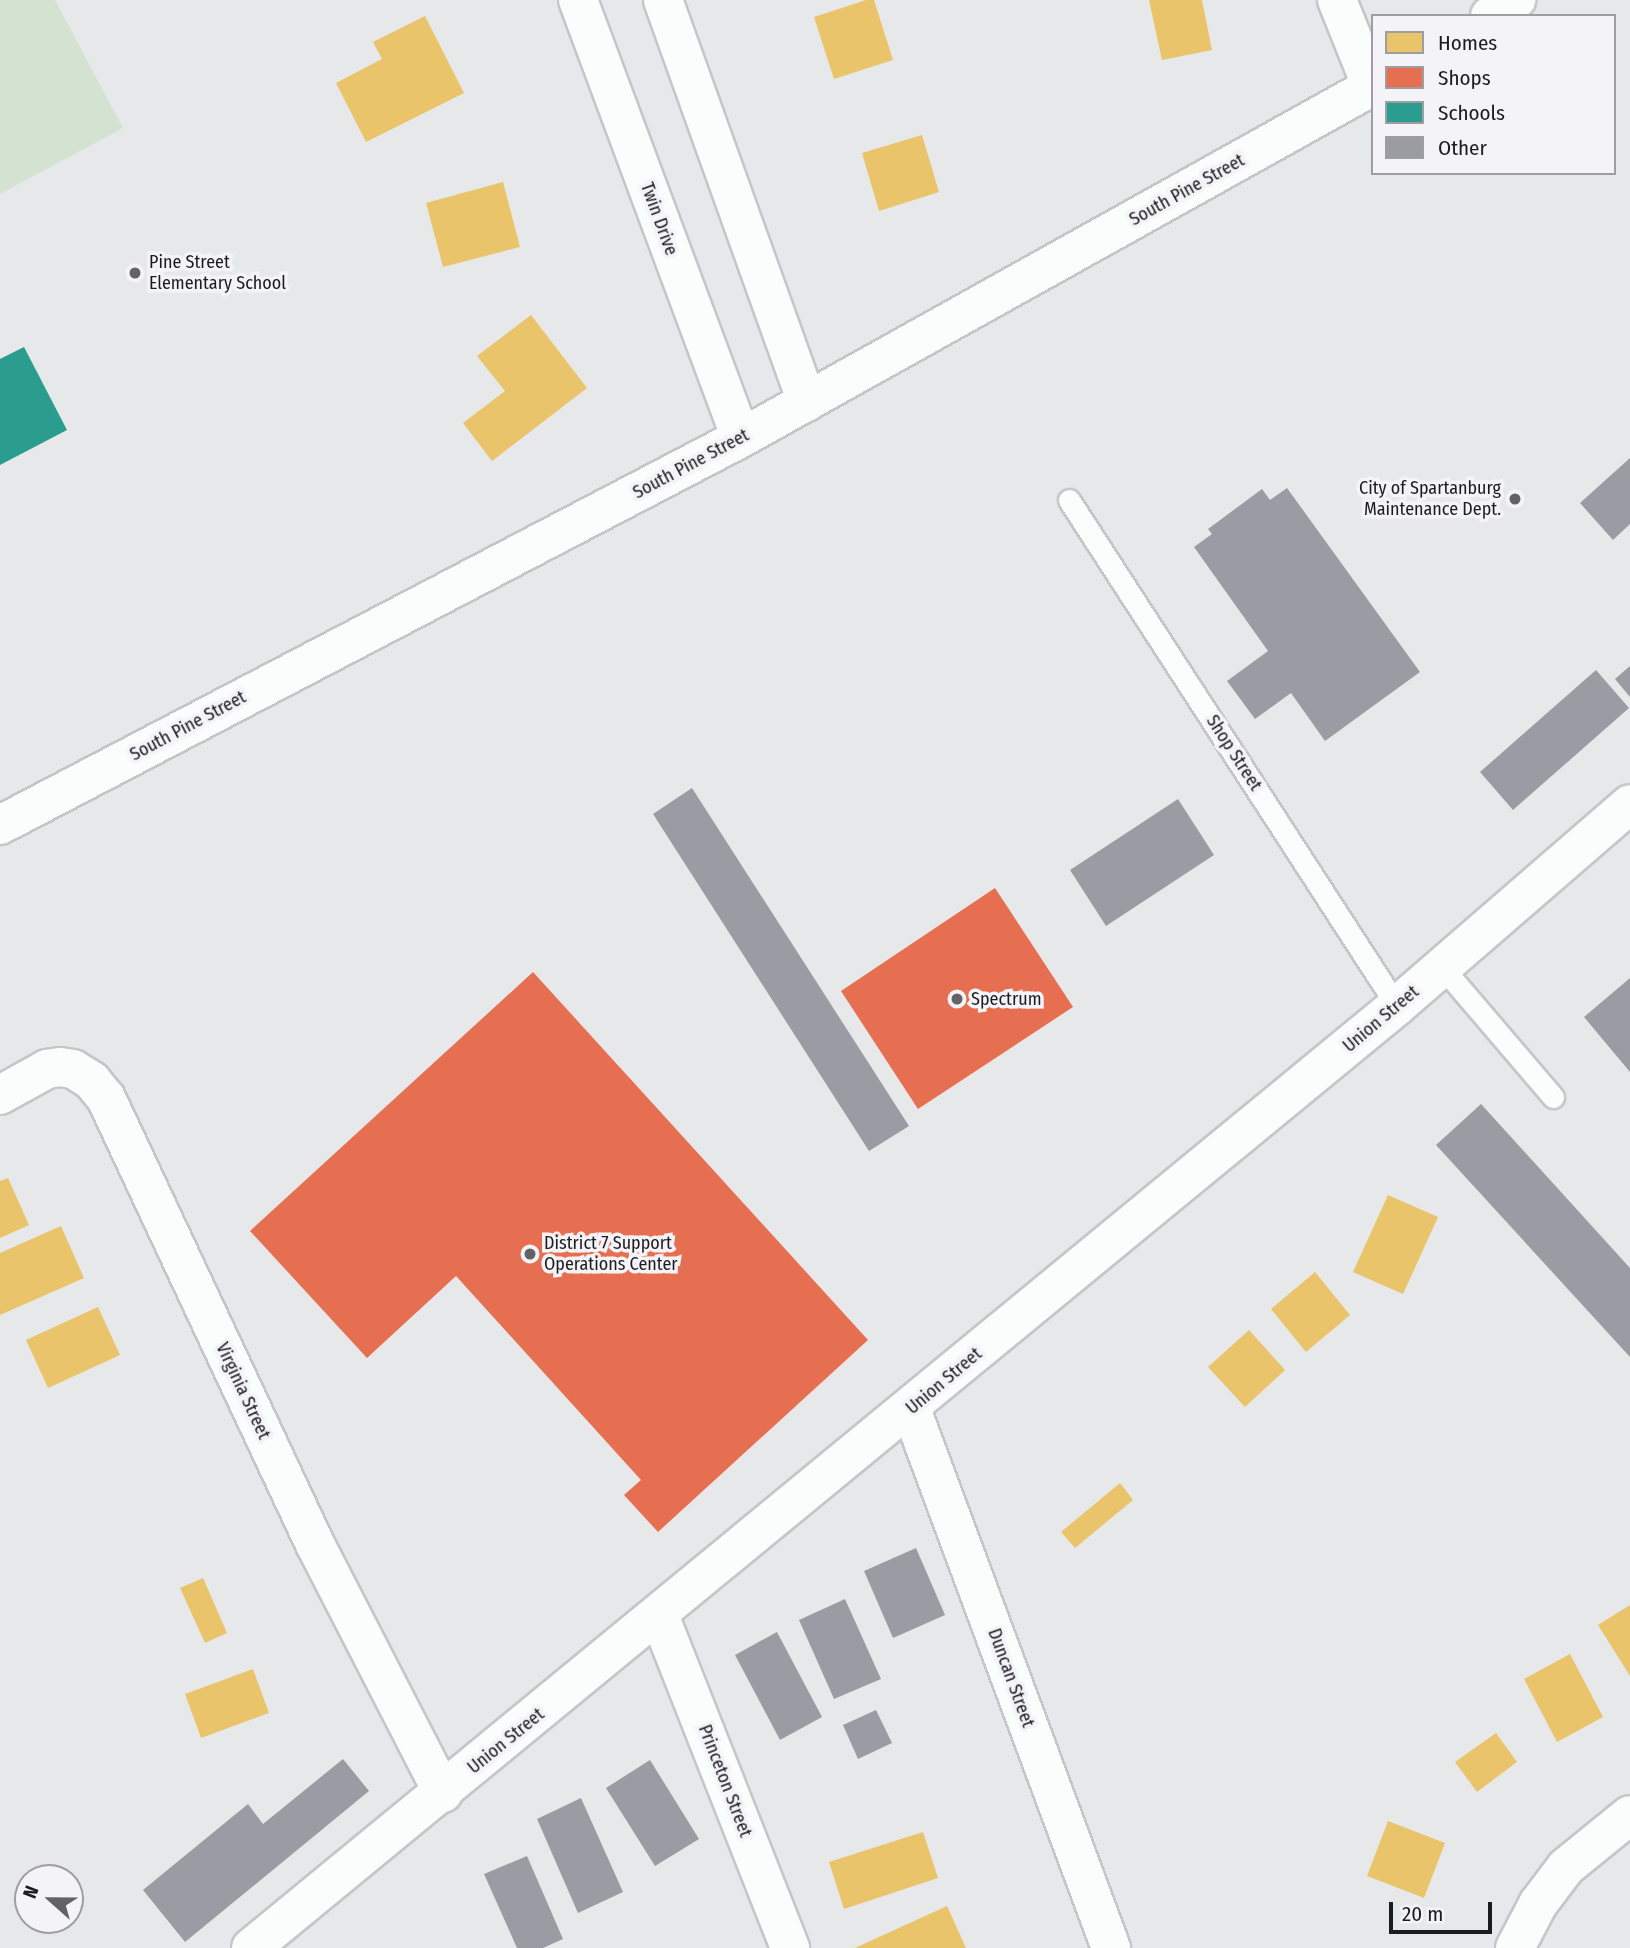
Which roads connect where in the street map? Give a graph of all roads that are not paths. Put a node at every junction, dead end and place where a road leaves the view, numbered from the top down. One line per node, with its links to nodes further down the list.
1 (578, 0): 9 (main road, Twin Drive)
2 (663, 0): 8 (main road)
3 (1337, 0): 6 (main road)
4 (1516, 0): 5 (main road)
5 (1493, 14)
6 (1371, 84)
7 (1371, 87): 8 (main road, South Pine Street)
8 (807, 402): 9 (main road, South Pine Street)
9 (741, 438): 12 (main road, South Pine Street)
10 (1069, 500): 14 (lane, Shop Street)
11 (1630, 804): 13 (main road, Union Street)
12 (0, 825)
13 (1442, 967): 14 (main road, Union Street); 16 (lane)
14 (1397, 1006): 17 (main road, Union Street)
15 (0, 1095): 19 (main road, Virginia Street)
16 (1553, 1097)
17 (911, 1409): 18 (main road, Union Street); 23 (main road, Duncan Street)
18 (659, 1615): 19 (main road, Union Street); 22 (main road, Princeton Street)
19 (443, 1793): 21 (main road, Union Street)
20 (1630, 1815): 24 (main road)
21 (251, 1948)
22 (790, 1948)
23 (1111, 1948)
24 (1515, 1948)

